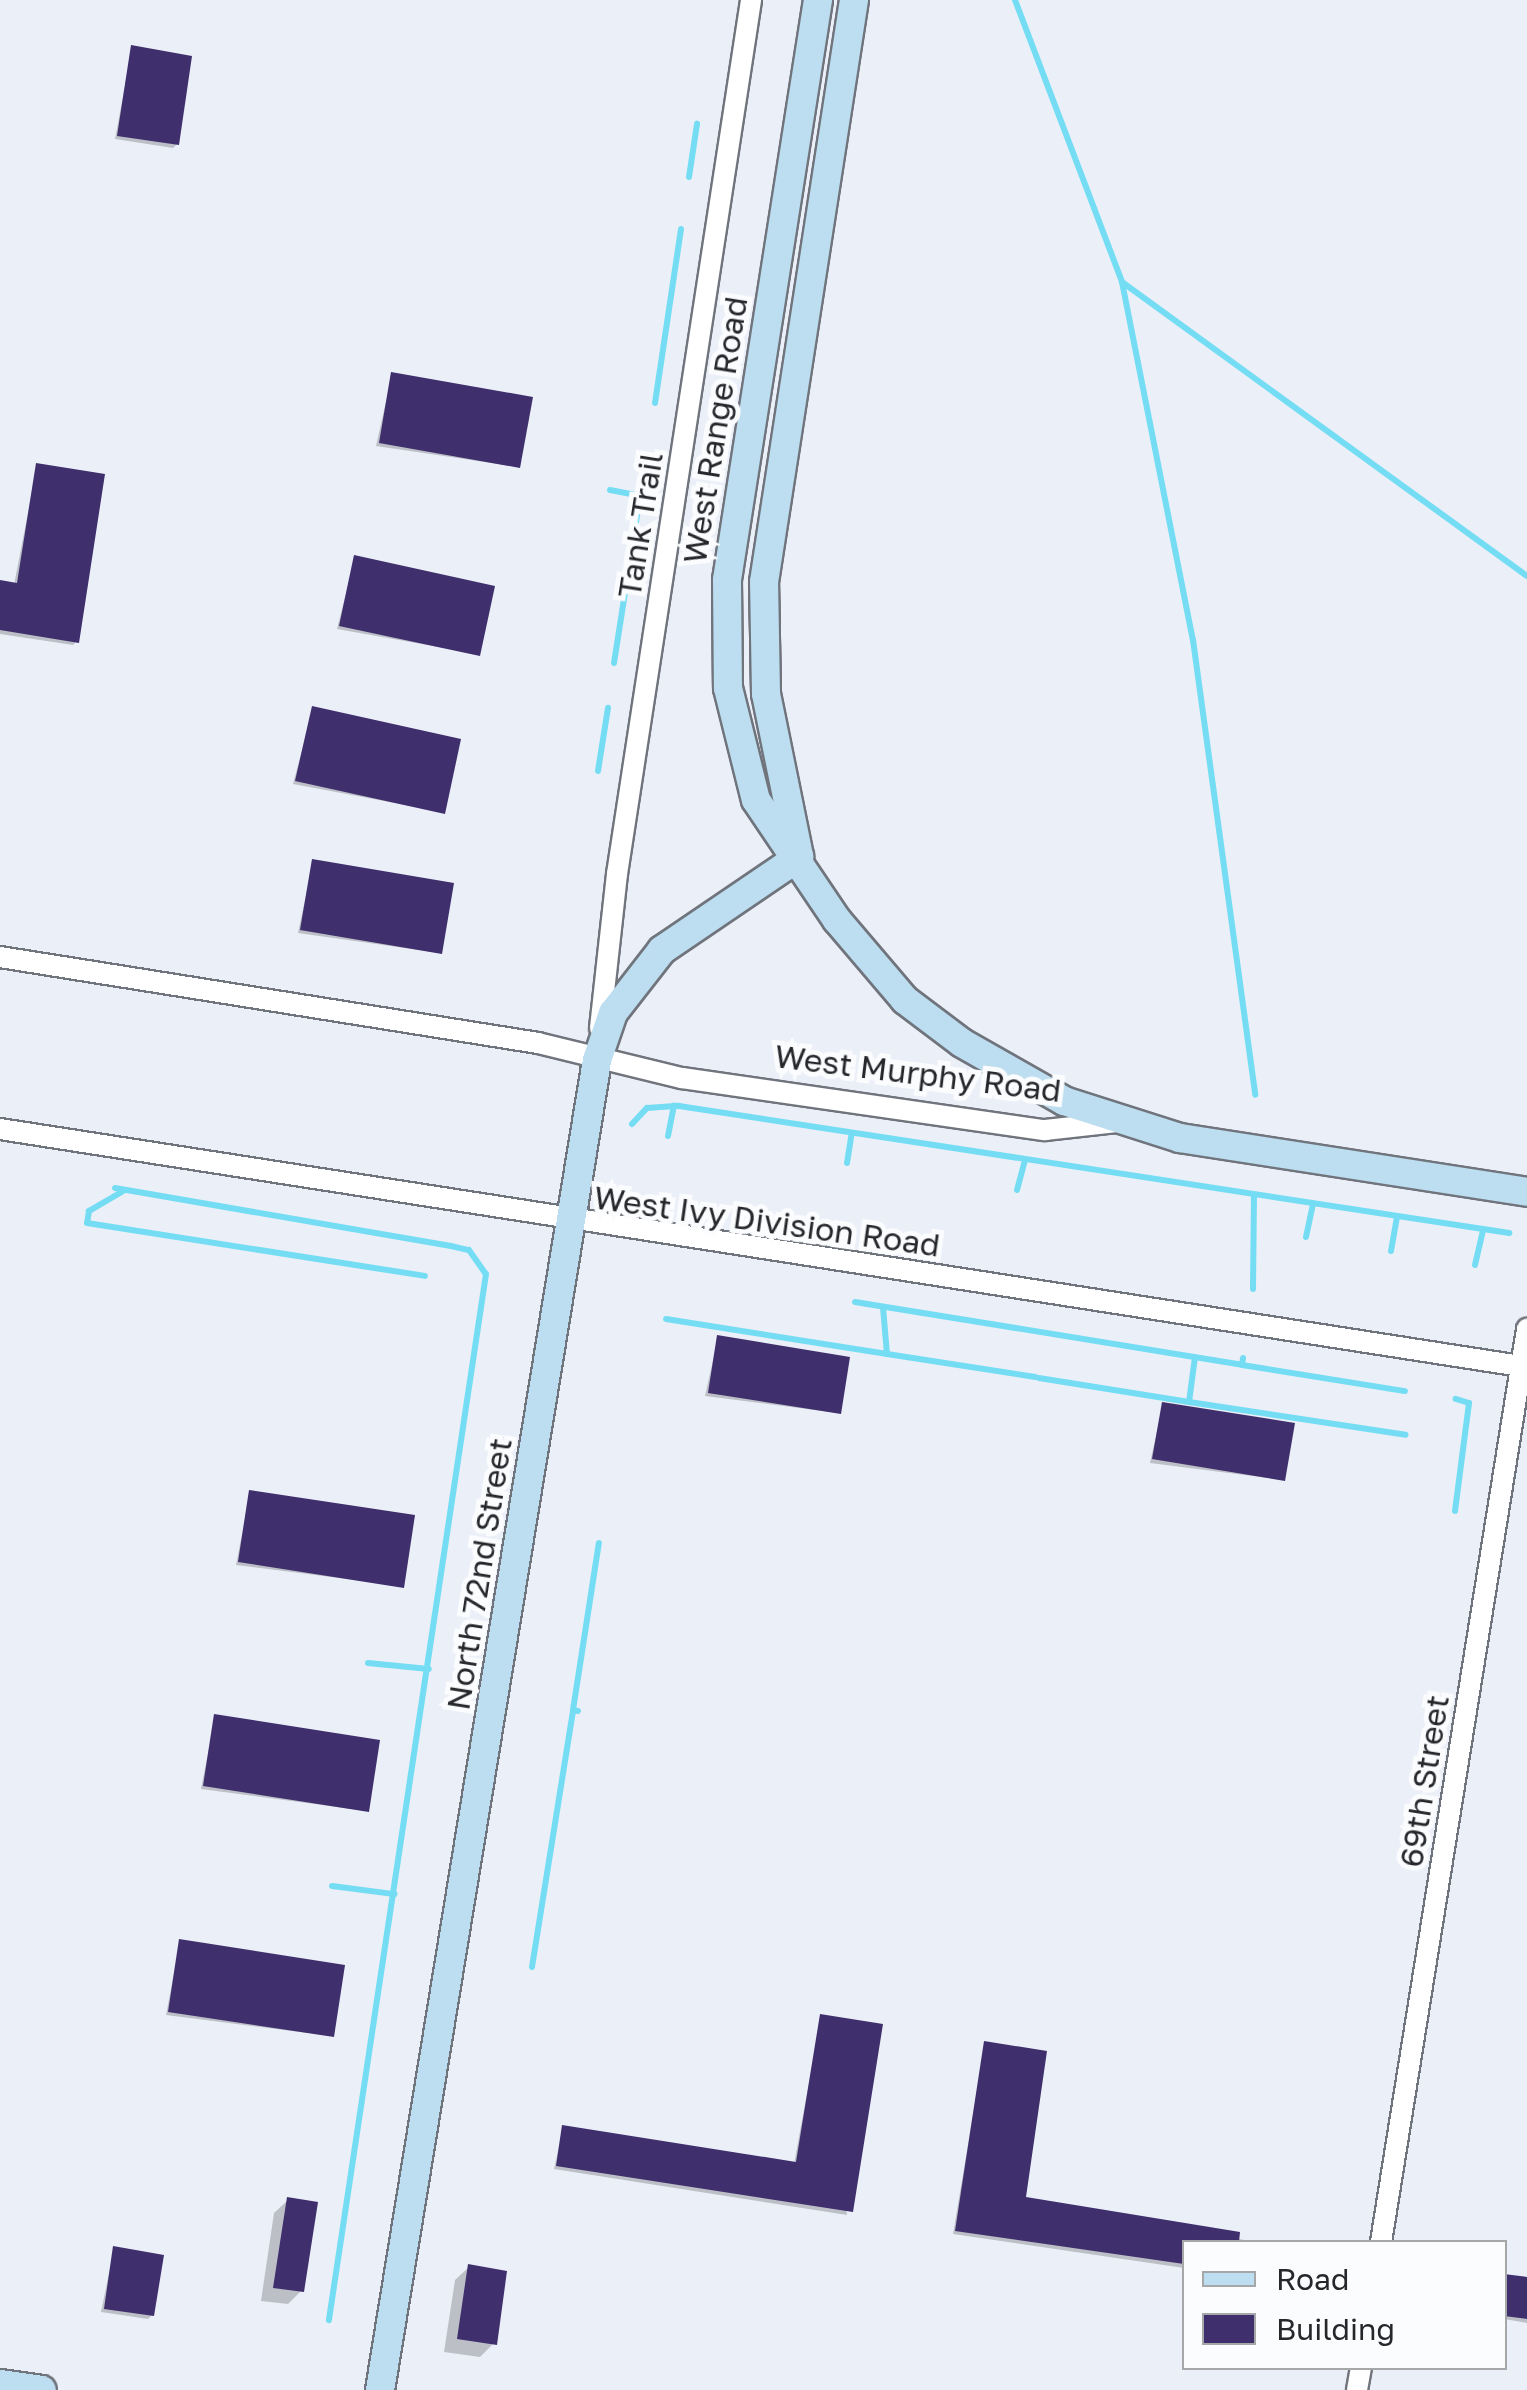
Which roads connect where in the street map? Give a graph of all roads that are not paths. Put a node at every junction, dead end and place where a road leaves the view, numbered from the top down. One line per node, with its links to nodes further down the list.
1 (751, 0): 6 (street, Tank Trail)
2 (818, 0): 4 (street, West Range Road)
3 (854, 0): 4 (street, West Range Road)
4 (799, 858): 6 (street, North 72nd Street); 7 (street, West Range Road)
5 (0, 957): 6 (street, West Murphy Road)
6 (597, 1060): 7 (street, West Murphy Road); 10 (street, North 72nd Street)
7 (1118, 1121): 9 (street, West Murphy Road)
8 (0, 1130): 10 (street, West Ivy Division Road)
9 (1527, 1192)
10 (573, 1223): 12 (street, West Ivy Division Road); 16 (street, North 72nd Street)
11 (1527, 1329): 12 (street, 69th Street)
12 (1524, 1367): 13 (street, 69th Street)
13 (1380, 2240)
14 (0, 2384): 15 (street)
15 (42, 2390)
16 (380, 2390)

